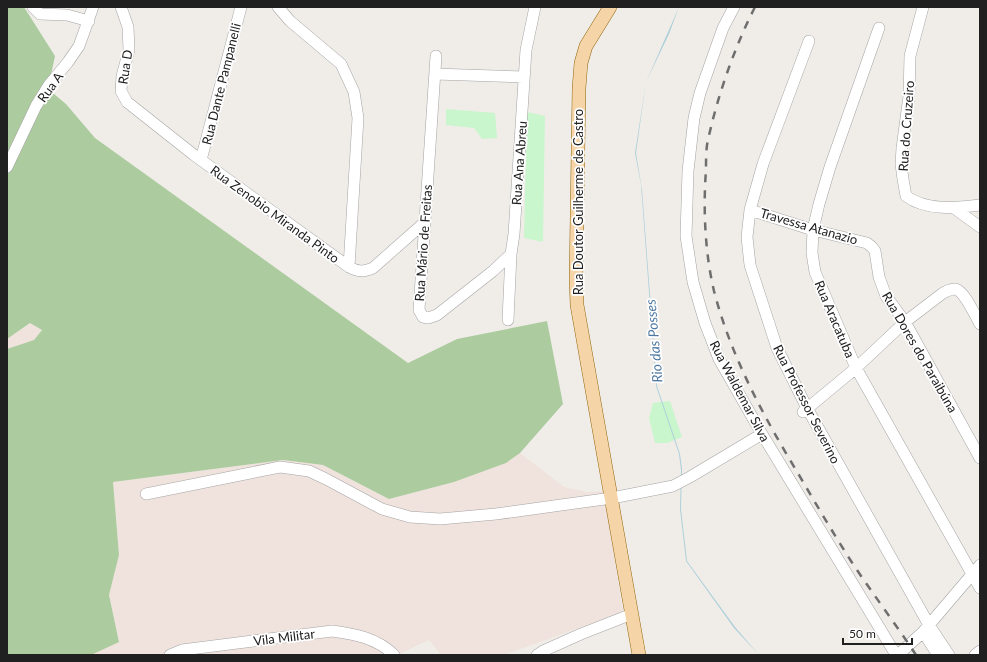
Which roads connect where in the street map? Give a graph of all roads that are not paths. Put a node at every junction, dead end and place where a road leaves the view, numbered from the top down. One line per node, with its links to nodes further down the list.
1 (33, 7): 10 (street)
2 (93, 7): 10 (street, Rua A)
3 (121, 7): 16 (street, Rua D)
4 (241, 7): 17 (street, Rua Dante Pampanelli)
5 (278, 7): 27 (street)
6 (535, 7): 15 (street, Rua Ana Abreu)
7 (734, 7): 33 (street, Rua Waldemar Silva)
8 (923, 7): 20 (street, Rua do Cruzeiro)
9 (606, 8): 36 (main road, Rua Doutor Guilherme de Castro)
10 (89, 21): 18 (street, Rua A)
11 (879, 28): 24 (street, Rua Aracatuba)
12 (809, 41): 21 (street, Rua Professor Severino)
13 (436, 56): 14 (street, Rua Mário de Freitas)
14 (435, 74): 15 (street); 22 (street, Rua Mário de Freitas)
15 (524, 77): 26 (street, Rua Ana Abreu)
16 (127, 102): 17 (street, Rua Zenobio Miranda Pinto)
17 (201, 160): 27 (street, Rua Zenobio Miranda Pinto)
18 (7, 167)
19 (980, 204): 20 (street)
20 (954, 208): 23 (street)
21 (750, 210): 24 (street, Travessa Atanazio); 32 (street, Rua Professor Severino)
22 (425, 222): 26 (street, Rua Mário de Freitas); 27 (street, Rua Zenobio Miranda Pinto)
23 (980, 226)
24 (813, 230): 25 (street, Travessa Atanazio); 31 (street, Rua Aracatuba)
25 (868, 243): 29 (street, Rua Dores do Paraibúna)
26 (511, 254): 28 (street, Rua Ana Abreu)
27 (349, 267)
28 (508, 320)
29 (905, 322): 30 (street); 31 (street); 34 (street, Rua Dores do Paraibúna)
30 (980, 324)
31 (856, 368): 32 (street); 38 (street, Rua Aracatuba)
32 (804, 411): 41 (street, Rua Professor Severino)
33 (762, 434): 36 (street); 47 (street, Rua Waldemar Silva)
34 (980, 458)
35 (146, 494): 36 (street)
36 (612, 498): 40 (main road, Rua Doutor Guilherme de Castro)
37 (980, 565): 38 (street)
38 (972, 574): 39 (street, Rua Aracatuba); 41 (street)
39 (980, 588)
40 (632, 614): 45 (street); 46 (main road, Rua Doutor Guilherme de Castro)
41 (926, 629): 47 (street); 48 (street, Rua Professor Severino); 49 (street, Rua Professor Severino)
42 (980, 651): 50 (street)
43 (170, 655): 44 (street, Vila Militar)
44 (394, 655)
45 (537, 655)
46 (639, 655)
47 (897, 655)
48 (938, 655)
49 (949, 655)
50 (975, 655)

